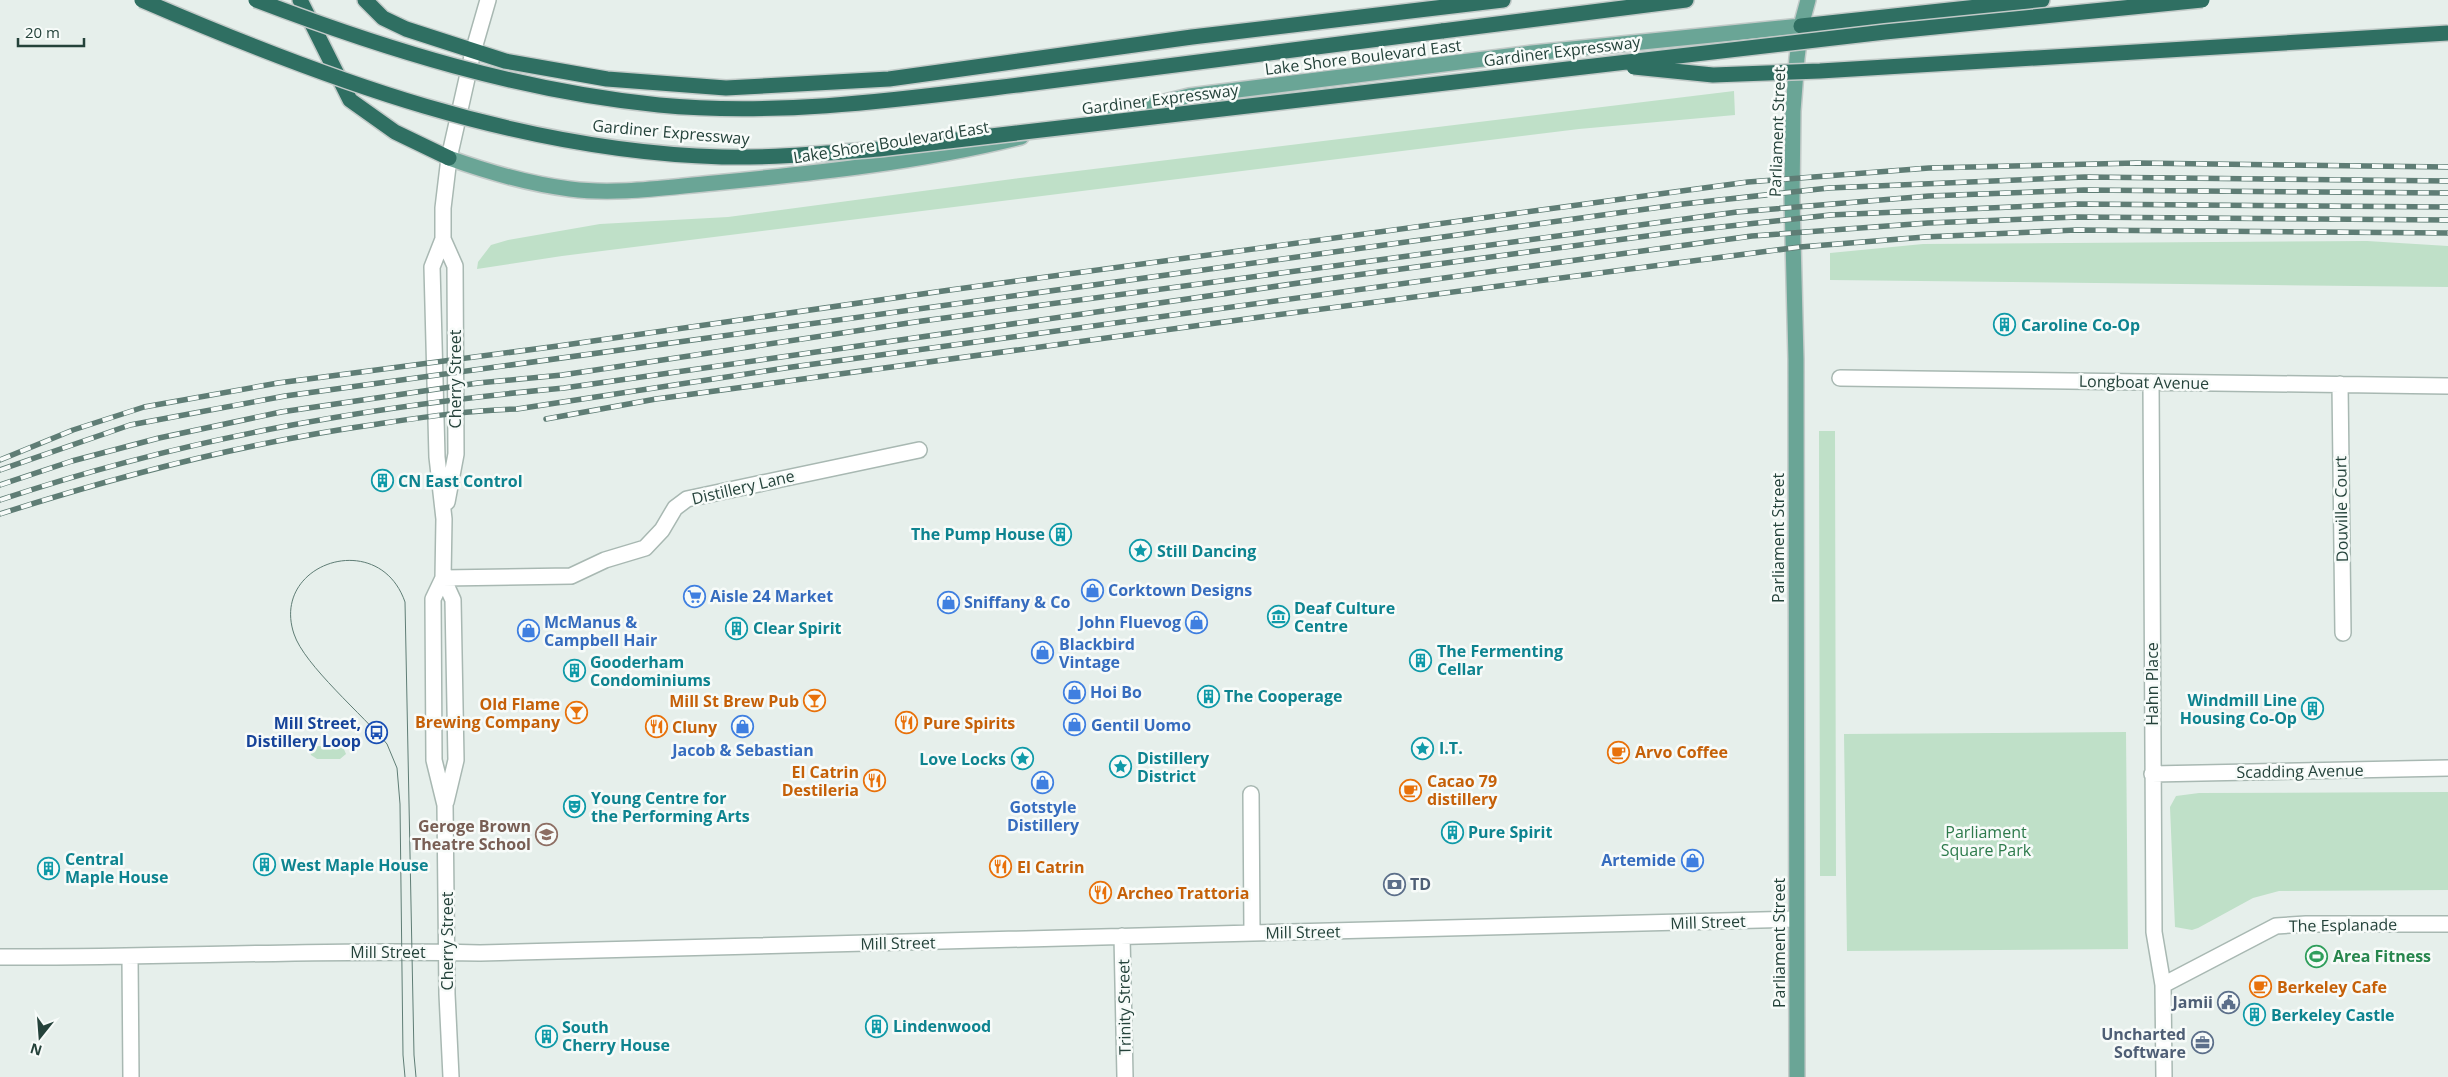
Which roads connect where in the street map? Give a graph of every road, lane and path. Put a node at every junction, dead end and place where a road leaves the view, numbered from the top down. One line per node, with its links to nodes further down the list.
1 (142, 0): 14 (highway, Gardiner Expressway, bridge)
2 (256, 0): 7 (highway, Gardiner Expressway, bridge)
3 (300, 0): 15 (highway, Lake Shore Boulevard East)
4 (365, 0): 13 (highway)
5 (488, 0): 13 (street, Cherry Street)
6 (1503, 0): 13 (highway)
7 (1686, 0)
8 (1808, 0): 11 (main road, Parliament Street)
9 (2042, 0): 11 (highway)
10 (2202, 0): 14 (highway, Gardiner Expressway, bridge)
11 (1801, 26): 15 (main road, Lake Shore Boulevard East); 29 (main road, Parliament Street)
12 (2448, 33): 14 (highway, bridge)
13 (473, 52): 15 (street, Cherry Street)
14 (1603, 64)
15 (449, 158): 16 (street, Cherry Street)
16 (444, 240): 22 (street, Cherry Street); 22 (street, Cherry Street)
17 (1840, 378): 18 (street, Longboat Avenue)
18 (2151, 382): 19 (street, Longboat Avenue); 26 (street, Hahn Place)
19 (2340, 384): 20 (street, Longboat Avenue); 24 (street, Douville Court)
20 (2448, 386)
21 (919, 450): 23 (street, Distillery Lane)
22 (444, 519): 23 (street, Cherry Street)
23 (443, 578): 28 (street, Cherry Street); 28 (street, Cherry Street)
24 (2343, 633)
25 (2448, 768): 26 (street, Scadding Avenue)
26 (2152, 774): 36 (street, Hahn Place)
27 (1251, 794): 31 (street)
28 (445, 805): 33 (street, Cherry Street)
29 (1796, 919): 31 (street, Mill Street); 40 (main road, Parliament Street)
30 (2448, 924): 36 (street, The Esplanade)
31 (1252, 932): 32 (street, Mill Street)
32 (1122, 936): 33 (street, Mill Street); 39 (street, Trinity Street)
33 (447, 952): 35 (street, Mill Street); 38 (street, Cherry Street)
34 (0, 957): 35 (street, Mill Street)
35 (130, 958): 37 (street)
36 (2163, 985): 41 (street, Hahn Place)
37 (130, 1077)
38 (451, 1077)
39 (1125, 1077)
40 (1797, 1077)
41 (2164, 1077)

